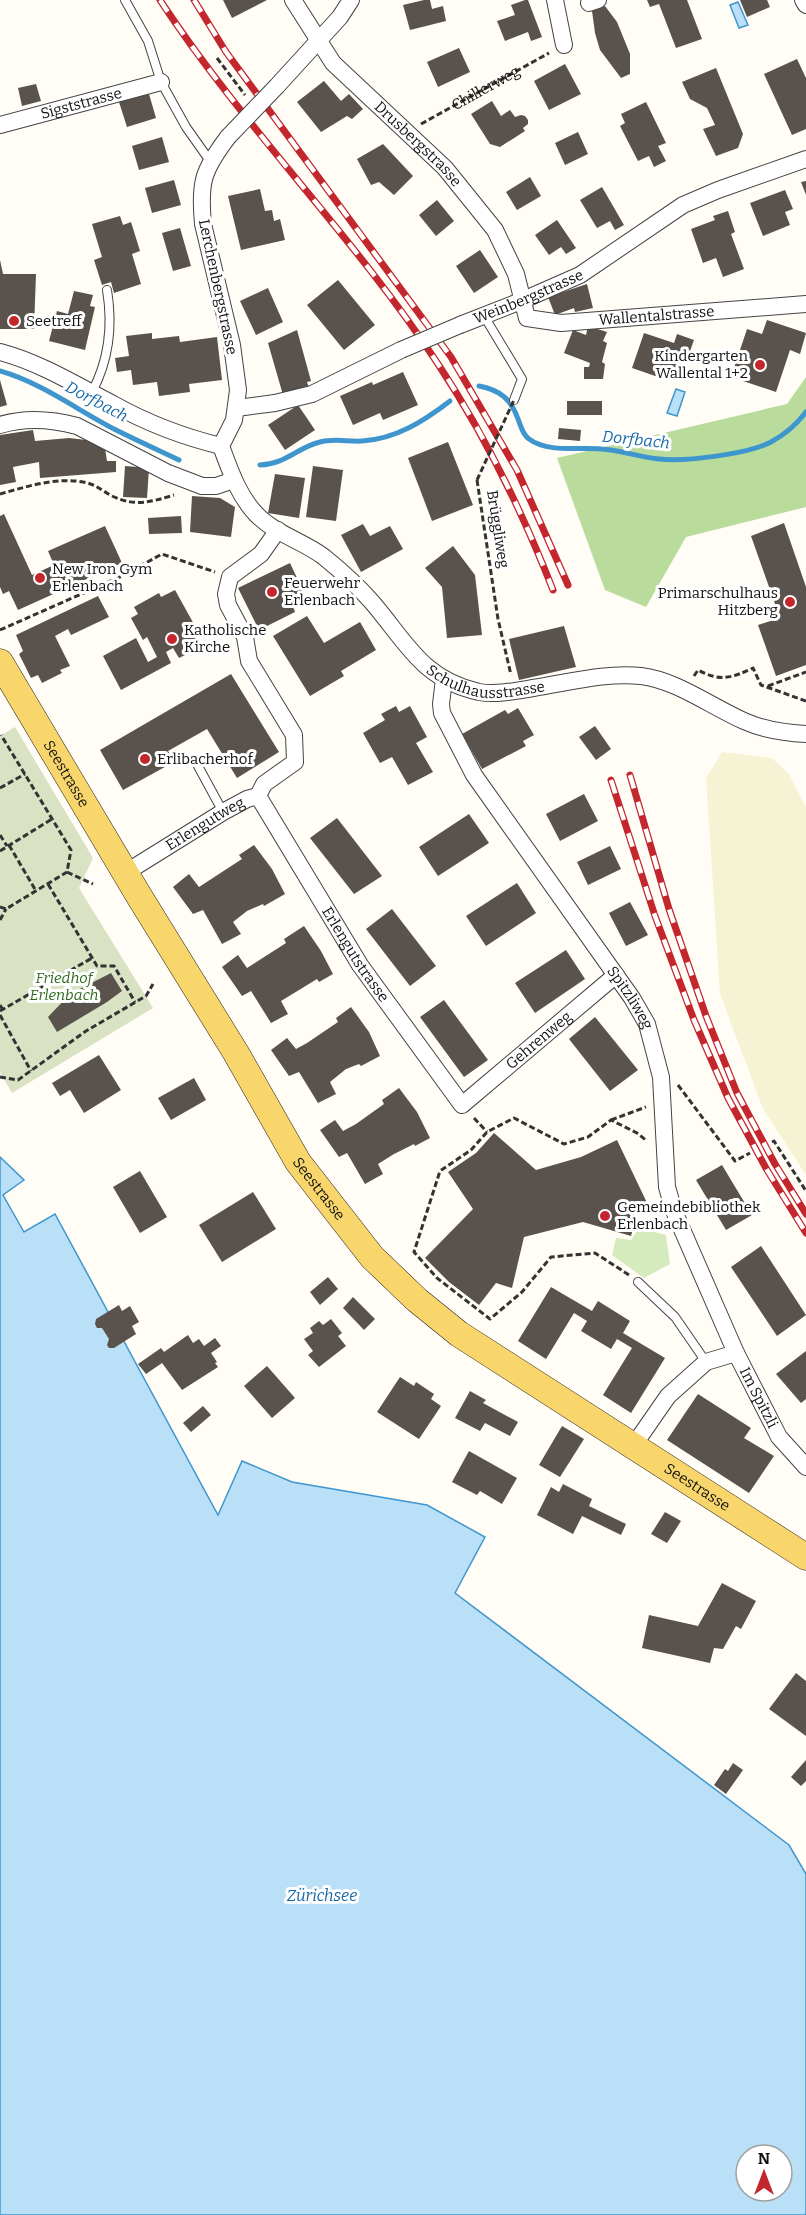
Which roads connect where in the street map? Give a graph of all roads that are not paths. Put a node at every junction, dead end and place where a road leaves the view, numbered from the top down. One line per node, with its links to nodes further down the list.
1 (125, 0): 9 (lane)
2 (292, 0): 7 (street, Drusbergstrasse)
3 (351, 0): 7 (street, Lerchenbergstrasse)
4 (555, 0): 8 (street)
5 (803, 0): 6 (street)
6 (806, 6)
7 (320, 40): 12 (street, Lerchenbergstrasse, bridge); 14 (street, Drusbergstrasse)
8 (564, 45)
9 (161, 82): 10 (street, Sigststrasse); 12 (lane)
10 (0, 125)
11 (806, 159): 14 (street, Weinbergstrasse)
12 (210, 161): 20 (street, Lerchenbergstrasse)
13 (107, 290): 18 (lane)
14 (521, 301): 15 (street, Wallentalstrasse); 16 (street, Weinbergstrasse)
15 (806, 304)
16 (484, 316): 19 (lane); 20 (street, Weinbergstrasse, bridge)
17 (0, 352): 18 (street)
18 (92, 392): 22 (street)
19 (514, 400)
20 (237, 408): 22 (street, Lerchenbergstrasse)
21 (0, 424): 23 (street)
22 (221, 446): 23 (street, Schulhausstrasse)
23 (234, 480): 24 (street, Schulhausstrasse)
24 (278, 530): 26 (street, Schulhausstrasse); 29 (street, Erlengutweg)
25 (0, 662): 31 (main road, Seestrasse)
26 (444, 679): 27 (street, Schulhausstrasse); 32 (street, Spitzliweg)
27 (806, 734)
28 (198, 766): 30 (lane)
29 (258, 796): 30 (street, Erlengutweg); 33 (street, Erlengutstrasse)
30 (223, 812): 31 (street, Erlengutweg)
31 (125, 873): 37 (main road, Seestrasse)
32 (616, 975): 33 (street, Gehrenweg); 35 (street, Spitzliweg)
33 (462, 1106)
34 (638, 1282): 36 (lane)
35 (736, 1353): 36 (street, Im Spitzli); 38 (street, Im Spitzli)
36 (705, 1362): 37 (street, Im Spitzli)
37 (634, 1445): 39 (main road, Seestrasse)
38 (806, 1467)
39 (806, 1557)

